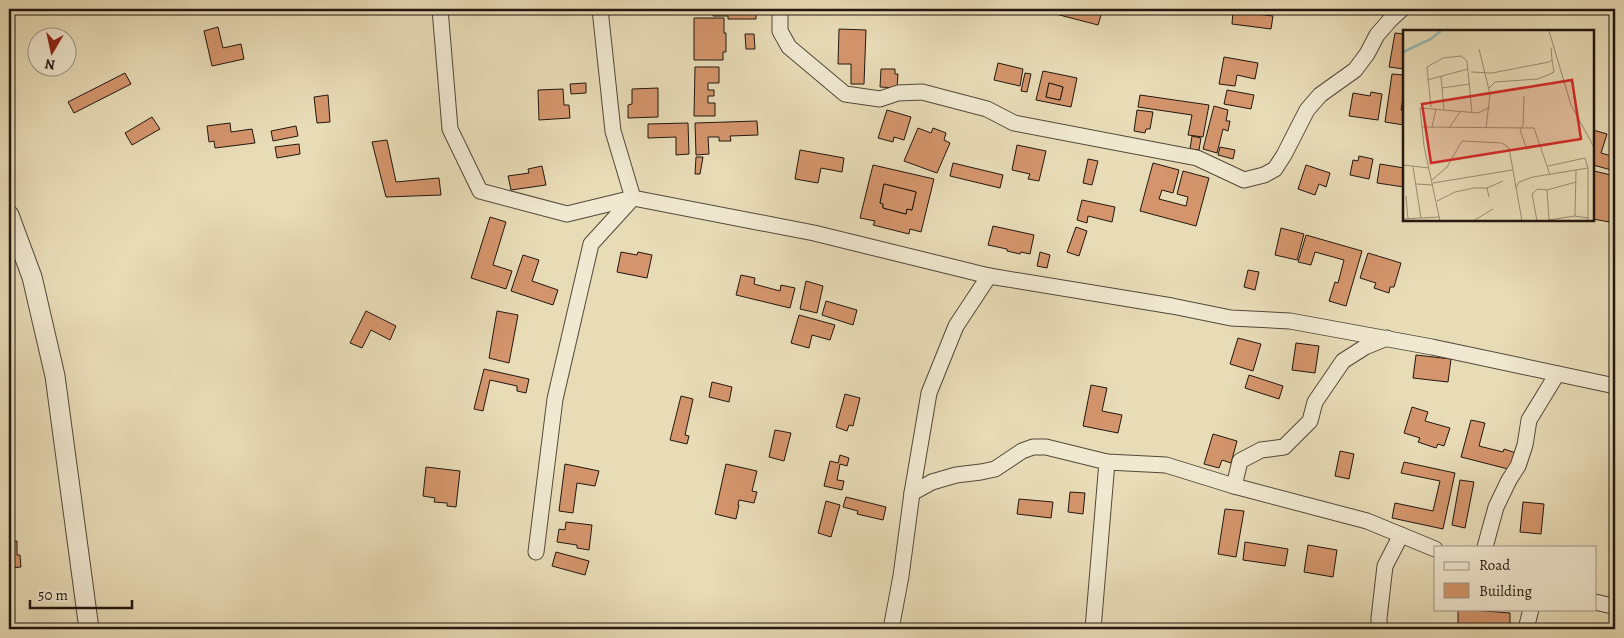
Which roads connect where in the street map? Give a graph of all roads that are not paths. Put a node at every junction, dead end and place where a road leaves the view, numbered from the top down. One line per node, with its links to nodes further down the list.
1 (440, 9): 5 (street)
2 (600, 9): 5 (street)
3 (780, 9): 4 (street)
4 (1402, 9)
5 (633, 198): 7 (street); 17 (street)
6 (9, 215): 21 (street)
7 (989, 276): 8 (street); 13 (street)
8 (1387, 338): 9 (street); 12 (street)
9 (1557, 374): 10 (street); 15 (street)
10 (1615, 386)
11 (1107, 462): 12 (street); 13 (street); 23 (street)
12 (1234, 486): 14 (street)
13 (912, 493): 22 (street)
14 (1401, 536): 16 (street); 24 (street)
15 (1485, 546)
16 (1434, 549)
17 (536, 552)
18 (1596, 602): 19 (street)
19 (1615, 605)
20 (1531, 610): 25 (street)
21 (89, 629)
22 (891, 629)
23 (1092, 629)
24 (1379, 629)
25 (1526, 629)

